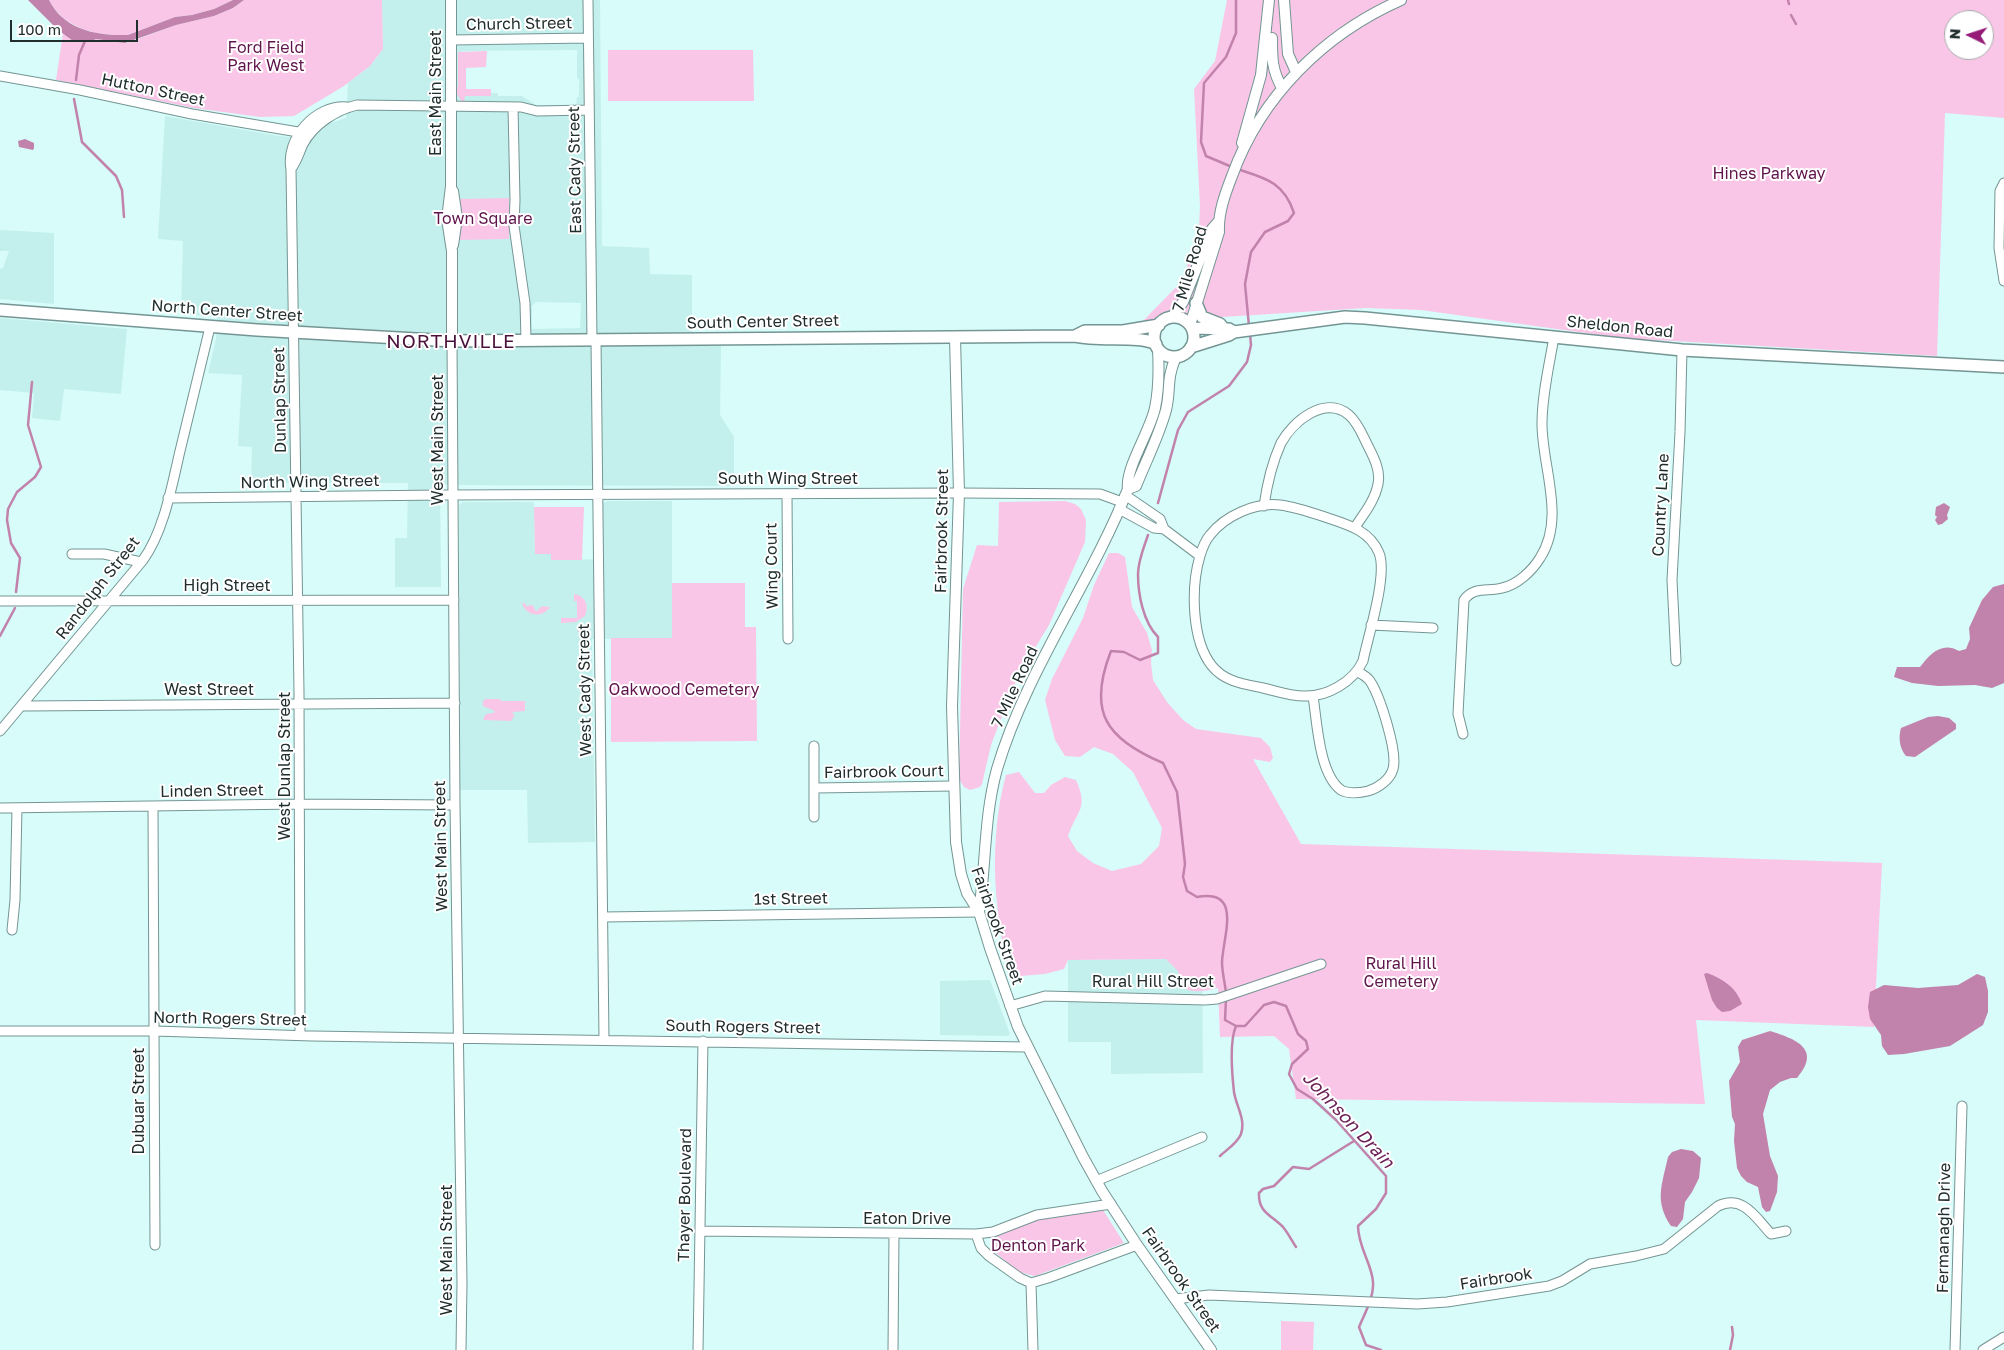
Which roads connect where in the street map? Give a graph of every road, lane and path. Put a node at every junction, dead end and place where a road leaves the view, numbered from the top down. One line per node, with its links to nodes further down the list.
1 (451, 0): 7 (street, East Main Street)
2 (588, 0): 6 (street, East Cady Street)
3 (1270, 0): 10 (street); 15 (street)
4 (1284, 0): 8 (street)
5 (1402, 0): 8 (street)
6 (588, 38): 7 (street, Church Street); 13 (street, East Cady Street)
7 (451, 40): 11 (street, East Main Street)
8 (1296, 72): 10 (street)
9 (0, 76): 14 (street, Hutton Street)
10 (1282, 88): 15 (street)
11 (451, 107): 12 (street); 14 (street); 33 (street, East Main Street)
12 (514, 107): 13 (street); 31 (street)
13 (589, 110): 32 (street, East Cady Street)
14 (305, 133): 27 (street, Dunlap Street)
15 (1238, 161): 18 (street, 7 Mile Road)
16 (2004, 183): 17 (street)
17 (2002, 207): 19 (street)
18 (1219, 220): 20 (street, 7 Mile Road); 22 (street, 7 Mile Road)
19 (2004, 281)
20 (1196, 304): 25 (street, 7 Mile Road); 26 (main road)
21 (0, 310): 24 (main road, North Center Street)
22 (1172, 318): 23 (main road); 25 (main road)
23 (1159, 325): 28 (main road, South Center Street); 34 (main road)
24 (210, 327): 27 (main road, North Center Street); 44 (street, Randolph Street)
25 (1191, 327): 26 (main road, Sheldon Road); 35 (main road)
26 (1233, 331): 30 (main road, Sheldon Road); 35 (main road, Sheldon Road)
27 (294, 333): 33 (main road, North Center Street); 43 (street, Dunlap Street)
28 (1075, 336): 29 (main road, South Center Street); 34 (main road, South Center Street)
29 (955, 337): 32 (main road, South Center Street); 39 (street, Fairbrook Street)
30 (1554, 337): 36 (main road, Sheldon Road); 66 (street)
31 (526, 340): 32 (main road, South Center Street); 33 (main road, South Center Street)
32 (594, 340): 42 (street, West Cady Street)
33 (452, 341): 41 (street, West Main Street)
34 (1157, 347): 37 (main road); 45 (street, 7 Mile Road)
35 (1191, 347): 37 (main road)
36 (1682, 350): 38 (main road, Sheldon Road); 59 (street, Country Lane)
37 (1176, 357): 45 (street, 7 Mile Road)
38 (2004, 366)
39 (959, 493): 40 (street, South Wing Street); 45 (street, South Wing Street); 68 (street, Fairbrook Street)
40 (787, 494): 42 (street, South Wing Street); 58 (street, Wing Court)
41 (453, 495): 42 (street, South Wing Street); 43 (street, North Wing Street); 52 (street, West Main Street)
42 (597, 495): 77 (street, West Cady Street)
43 (297, 497): 44 (street, North Wing Street); 55 (street, West Dunlap Street)
44 (168, 498): 51 (street, Randolph Street)
45 (1124, 499): 48 (street); 48 (street); 76 (street, 7 Mile Road)
46 (1264, 506): 47 (street); 47 (street); 50 (street)
47 (1355, 527): 56 (street)
48 (1164, 529): 50 (street)
49 (72, 554): 51 (street)
50 (1200, 556): 61 (street)
51 (141, 562): 54 (street, Randolph Street)
52 (454, 600): 55 (street, High Street); 62 (street, West Main Street)
53 (0, 601): 54 (street, High Street)
54 (109, 601): 55 (street, High Street); 64 (street, Randolph Street)
55 (298, 601): 63 (street, West Dunlap Street)
56 (1371, 625): 57 (street); 60 (street)
57 (1433, 628)
58 (788, 639)
59 (1676, 661)
60 (1358, 672): 61 (street); 61 (street)
61 (1313, 696)
62 (455, 703): 63 (street, West Street); 71 (street, West Main Street)
63 (299, 704): 64 (street, West Street); 70 (street, West Dunlap Street)
64 (23, 706): 65 (street, Randolph Street)
65 (0, 732)
66 (1463, 734)
67 (814, 746): 69 (street, Fairbrook Court)
68 (954, 786): 69 (street, Fairbrook Court); 76 (street, Fairbrook Street)
69 (814, 788): 75 (street, Fairbrook Court)
70 (300, 804): 71 (street, Linden Street); 72 (street, Linden Street); 83 (street, West Dunlap Street)
71 (455, 805): 84 (street, West Main Street)
72 (152, 807): 74 (street, Linden Street); 82 (street, Dubuar Street)
73 (0, 808): 74 (street, Linden Street)
74 (17, 808): 78 (street)
75 (814, 817)
76 (979, 912): 77 (street, 1st Street); 80 (street, Fairbrook Street)
77 (603, 917): 85 (street, West Cady Street)
78 (12, 930)
79 (1321, 964): 80 (street, Rural Hill Street)
80 (1010, 1006): 87 (street, Fairbrook Street)
81 (0, 1031): 82 (street, North Rogers Street)
82 (154, 1031): 83 (street, North Rogers Street); 96 (street, Dubuar Street)
83 (300, 1035): 84 (street, North Rogers Street)
84 (460, 1038): 85 (street, South Rogers Street); 101 (street, West Main Street)
85 (604, 1040): 86 (street, South Rogers Street)
86 (703, 1041): 87 (street, South Rogers Street); 92 (street, Thayer Boulevard)
87 (1027, 1047): 90 (street, Fairbrook Street)
88 (1962, 1106): 106 (street, Fermanagh Drive)
89 (1202, 1137): 90 (street)
90 (1096, 1181): 91 (street, Fairbrook Street)
91 (1110, 1204): 95 (street, Eaton Drive); 97 (street, Fairbrook Street)
92 (700, 1231): 94 (street, Eaton Drive); 102 (street, Thayer Boulevard)
93 (1786, 1231): 99 (street, Fairbrook)
94 (894, 1234): 95 (street, Eaton Drive); 103 (street)
95 (976, 1234): 98 (street)
96 (155, 1245)
97 (1138, 1245): 98 (street); 99 (street, Fairbrook Street)
98 (1031, 1283): 104 (street)
99 (1175, 1300): 105 (street, Fairbrook Street)
100 (2004, 1337): 107 (street)
101 (461, 1350)
102 (698, 1350)
103 (892, 1350)
104 (1033, 1350)
105 (1210, 1350)
106 (1955, 1350)
107 (1983, 1350)

